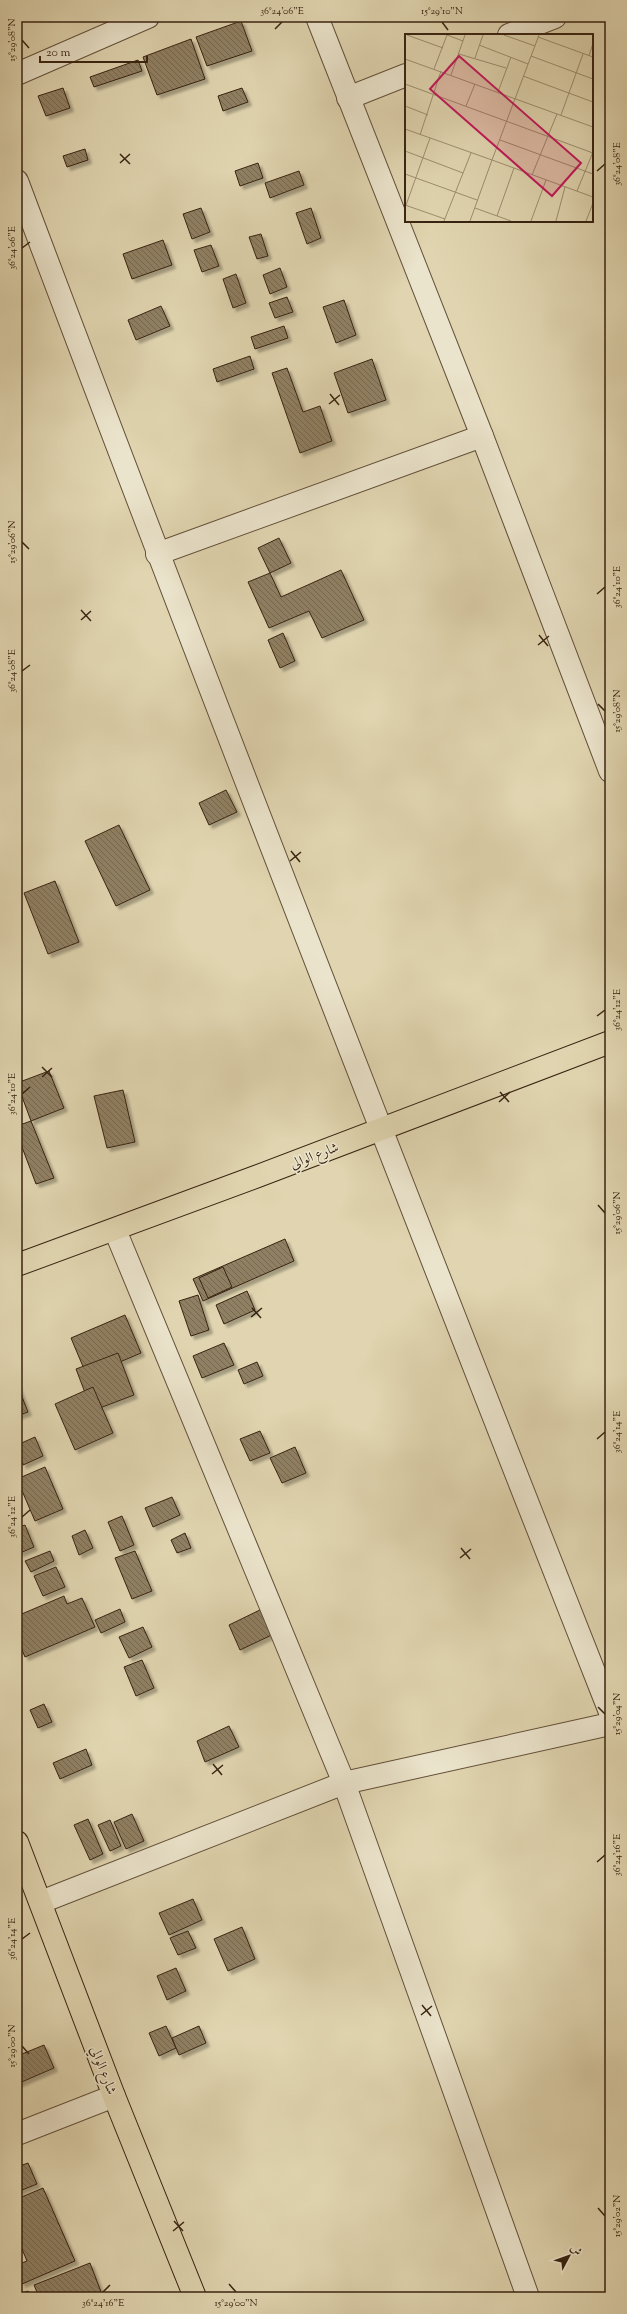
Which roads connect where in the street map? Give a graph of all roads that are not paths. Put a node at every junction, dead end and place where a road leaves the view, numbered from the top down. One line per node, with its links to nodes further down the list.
1 (148, 17): 5 (street)
2 (317, 17): 7 (street)
3 (555, 17): 4 (street)
4 (512, 34)
5 (17, 74)
6 (405, 75): 7 (street)
7 (348, 98): 9 (street)
8 (17, 181): 10 (street)
9 (482, 436): 10 (street); 11 (street)
10 (157, 554): 13 (street)
11 (609, 766)
12 (610, 1042): 13 (main road, شارع الوالي)
13 (380, 1130): 14 (main road, شارع الوالي); 16 (street)
14 (115, 1230): 15 (main road, شارع الوالي); 18 (street)
15 (17, 1265)
16 (610, 1712)
17 (610, 1724): 18 (street)
18 (344, 1783): 20 (street); 24 (street)
19 (17, 1842): 20 (main road, شارع الوالي)
20 (41, 1902): 21 (main road, شارع الوالي)
21 (114, 2096): 22 (street); 23 (main road, شارع الوالي)
22 (17, 2134)
23 (195, 2297)
24 (528, 2297)

